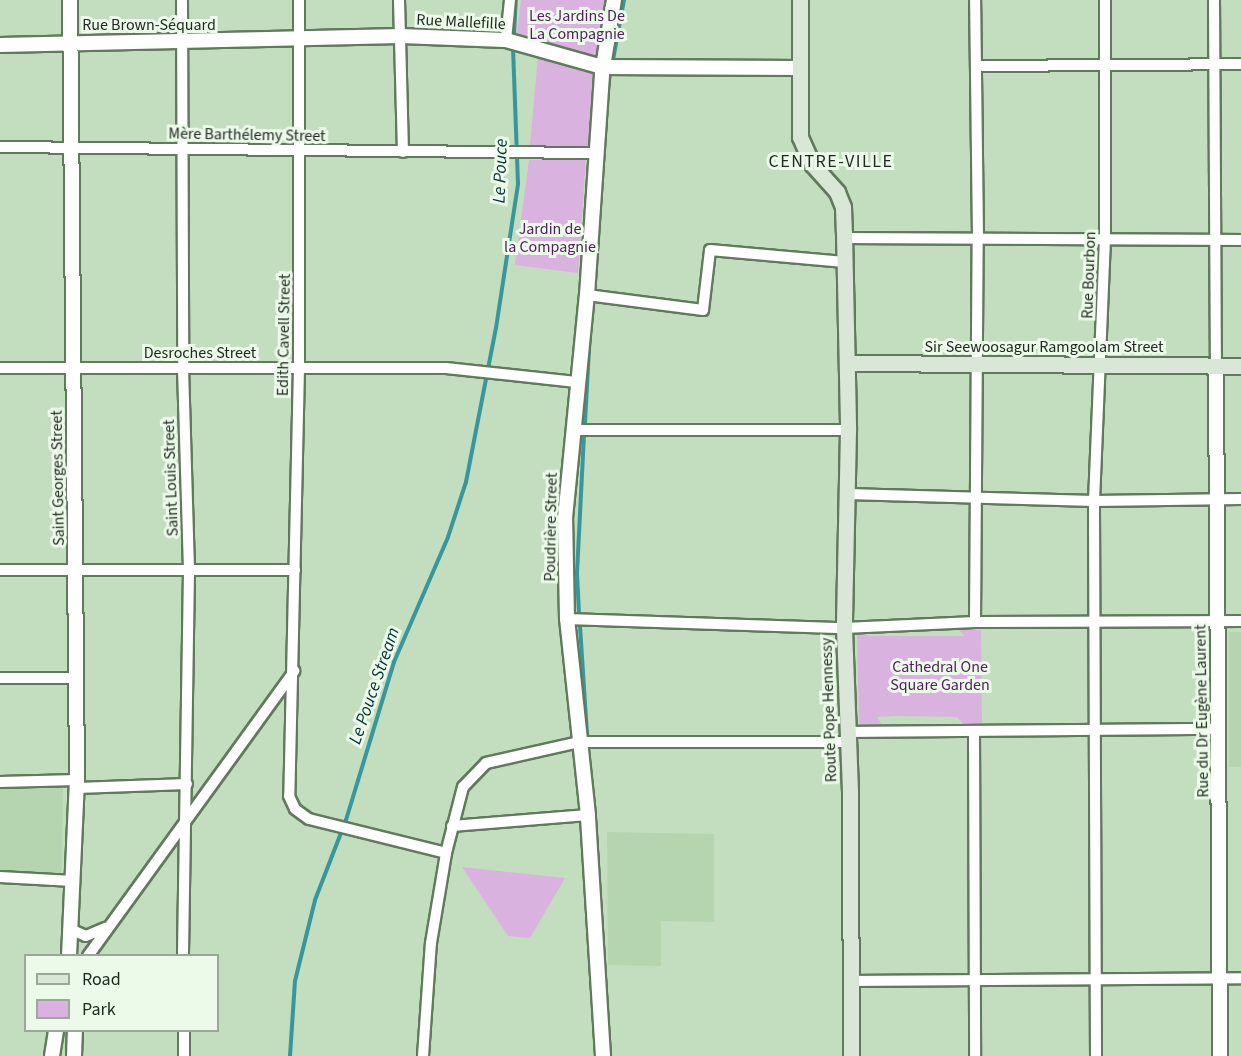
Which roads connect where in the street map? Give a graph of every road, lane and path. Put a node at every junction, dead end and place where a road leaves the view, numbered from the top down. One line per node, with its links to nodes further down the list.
1 (70, 0): 15 (street, Saint Georges Street)
2 (182, 0): 14 (street, Saint Louis Street)
3 (299, 0): 12 (street, Edith Cavell Street)
4 (399, 0): 11 (street)
5 (510, 0): 13 (street)
6 (614, 0): 21 (street, Poudrière Street)
7 (800, 0): 22 (main road, Route Pope Hennessy)
8 (975, 0): 19 (street)
9 (1105, 0): 20 (street, Rue Bourbon)
10 (1214, 0): 18 (street)
11 (401, 36): 12 (street, Rue Mallefille); 13 (street, Rue Mallefille); 27 (street)
12 (297, 40): 14 (street, Rue Brown-Séquard); 26 (street, Edith Cavell Street)
13 (506, 40): 21 (street, Rue Mallefille)
14 (182, 41): 15 (street, Rue Brown-Séquard); 25 (street, Saint Louis Street)
15 (70, 42): 16 (street, Rue Brown-Séquard); 24 (street, Saint Georges Street)
16 (0, 45)
17 (1241, 64): 18 (street)
18 (1213, 65): 20 (street); 32 (street)
19 (977, 66): 20 (street); 29 (street)
20 (1105, 66): 31 (street, Rue Bourbon)
21 (602, 67): 22 (street, Rue Mallefille); 28 (street, Poudrière Street)
22 (800, 68): 30 (main road, Route Pope Hennessy)
23 (0, 147): 24 (street, Mère Barthélemy Street)
24 (72, 149): 25 (street, Mère Barthélemy Street); 41 (street, Saint Georges Street)
25 (181, 149): 26 (street, Mère Barthélemy Street); 43 (street, Saint Louis Street)
26 (301, 150): 27 (street, Mère Barthélemy Street); 44 (street, Edith Cavell Street)
27 (403, 152): 28 (street, Mère Barthélemy Street)
28 (594, 153): 35 (street, Poudrière Street)
29 (978, 237): 30 (street); 31 (street); 37 (street)
30 (844, 238): 34 (main road, Route Pope Hennessy)
31 (1106, 239): 32 (street); 38 (street, Rue Bourbon)
32 (1215, 240): 33 (street); 39 (street)
33 (1241, 240)
34 (844, 262): 35 (street); 36 (main road, Route Pope Hennessy)
35 (592, 296): 45 (street, Poudrière Street)
36 (847, 363): 37 (main road, Sir Seewoosagur Ramgoolam Street); 47 (main road, Route Pope Hennessy)
37 (975, 364): 38 (main road, Sir Seewoosagur Ramgoolam Street); 49 (street)
38 (1100, 366): 39 (main road, Sir Seewoosagur Ramgoolam Street); 52 (street, Rue Bourbon)
39 (1216, 366): 40 (main road, Sir Seewoosagur Ramgoolam Street); 50 (street, Rue du Dr Eugène Laurent)
40 (1241, 366)
41 (74, 367): 42 (street, Desroches Street); 43 (street, Desroches Street); 55 (street, Saint Georges Street)
42 (0, 368)
43 (183, 368): 44 (street, Desroches Street); 56 (street, Saint Louis Street)
44 (299, 368): 45 (street, Desroches Street); 54 (street, Edith Cavell Street)
45 (576, 382): 46 (street, Poudrière Street)
46 (572, 430): 47 (street); 57 (street, Poudrière Street)
47 (848, 430): 48 (main road, Route Pope Hennessy)
48 (847, 494): 49 (street); 62 (main road, Route Pope Hennessy)
49 (974, 496): 52 (street); 60 (street)
50 (1216, 499): 51 (street); 52 (street); 58 (street, Rue du Dr Eugène Laurent)
51 (1241, 499)
52 (1094, 501): 61 (street, Rue Bourbon)
53 (0, 570): 55 (street)
54 (295, 570): 56 (street); 63 (street, Edith Cavell Street)
55 (76, 571): 56 (street); 65 (street, Saint Georges Street)
56 (189, 571): 73 (street, Saint Louis Street)
57 (567, 619): 62 (street); 70 (street, Poudrière Street)
58 (1217, 621): 59 (street); 61 (street); 66 (street, Rue du Dr Eugène Laurent)
59 (1241, 621)
60 (975, 622): 61 (street); 62 (street)
61 (1094, 623): 68 (street, Rue Bourbon)
62 (844, 628): 69 (main road, Route Pope Hennessy)
63 (294, 670): 75 (street); 77 (street, Edith Cavell Street)
64 (0, 678): 65 (street)
65 (76, 678): 72 (street, Saint Georges Street)
66 (1219, 729): 68 (street); 85 (street, Rue du Dr Eugène Laurent)
67 (974, 731): 68 (street); 69 (street); 87 (street)
68 (1095, 732): 88 (street, Rue Bourbon)
69 (848, 737): 70 (street); 89 (main road, Route Pope Hennessy)
70 (579, 742): 74 (street, Poudrière Street); 76 (street)
71 (0, 782): 72 (street)
72 (77, 784): 73 (street); 79 (street, Saint Georges Street)
73 (187, 784): 75 (street, Saint Louis Street)
74 (588, 815): 76 (street); 97 (street, Poudrière Street)
75 (182, 822): 80 (street); 84 (street, Saint Louis Street)
76 (452, 826): 77 (street)
77 (446, 853): 96 (street)
78 (0, 878): 79 (street)
79 (73, 881): 81 (street, Saint Georges Street)
80 (105, 928): 81 (street); 83 (street)
81 (70, 929): 82 (street, Saint Georges Street)
82 (69, 954)
83 (89, 954)
84 (183, 954)
85 (1219, 978): 86 (street); 88 (street); 101 (street, Rue du Dr Eugène Laurent)
86 (1241, 978)
87 (975, 980): 88 (street); 89 (street); 99 (street)
88 (1096, 980): 100 (street, Rue Bourbon)
89 (850, 981): 98 (main road, Route Pope Hennessy)
90 (56, 1032): 93 (street)
91 (75, 1032): 94 (street)
92 (184, 1032): 95 (street)
93 (52, 1056)
94 (74, 1056)
95 (184, 1056)
96 (423, 1056)
97 (603, 1056)
98 (850, 1056)
99 (975, 1056)
100 (1096, 1056)
101 (1220, 1056)

